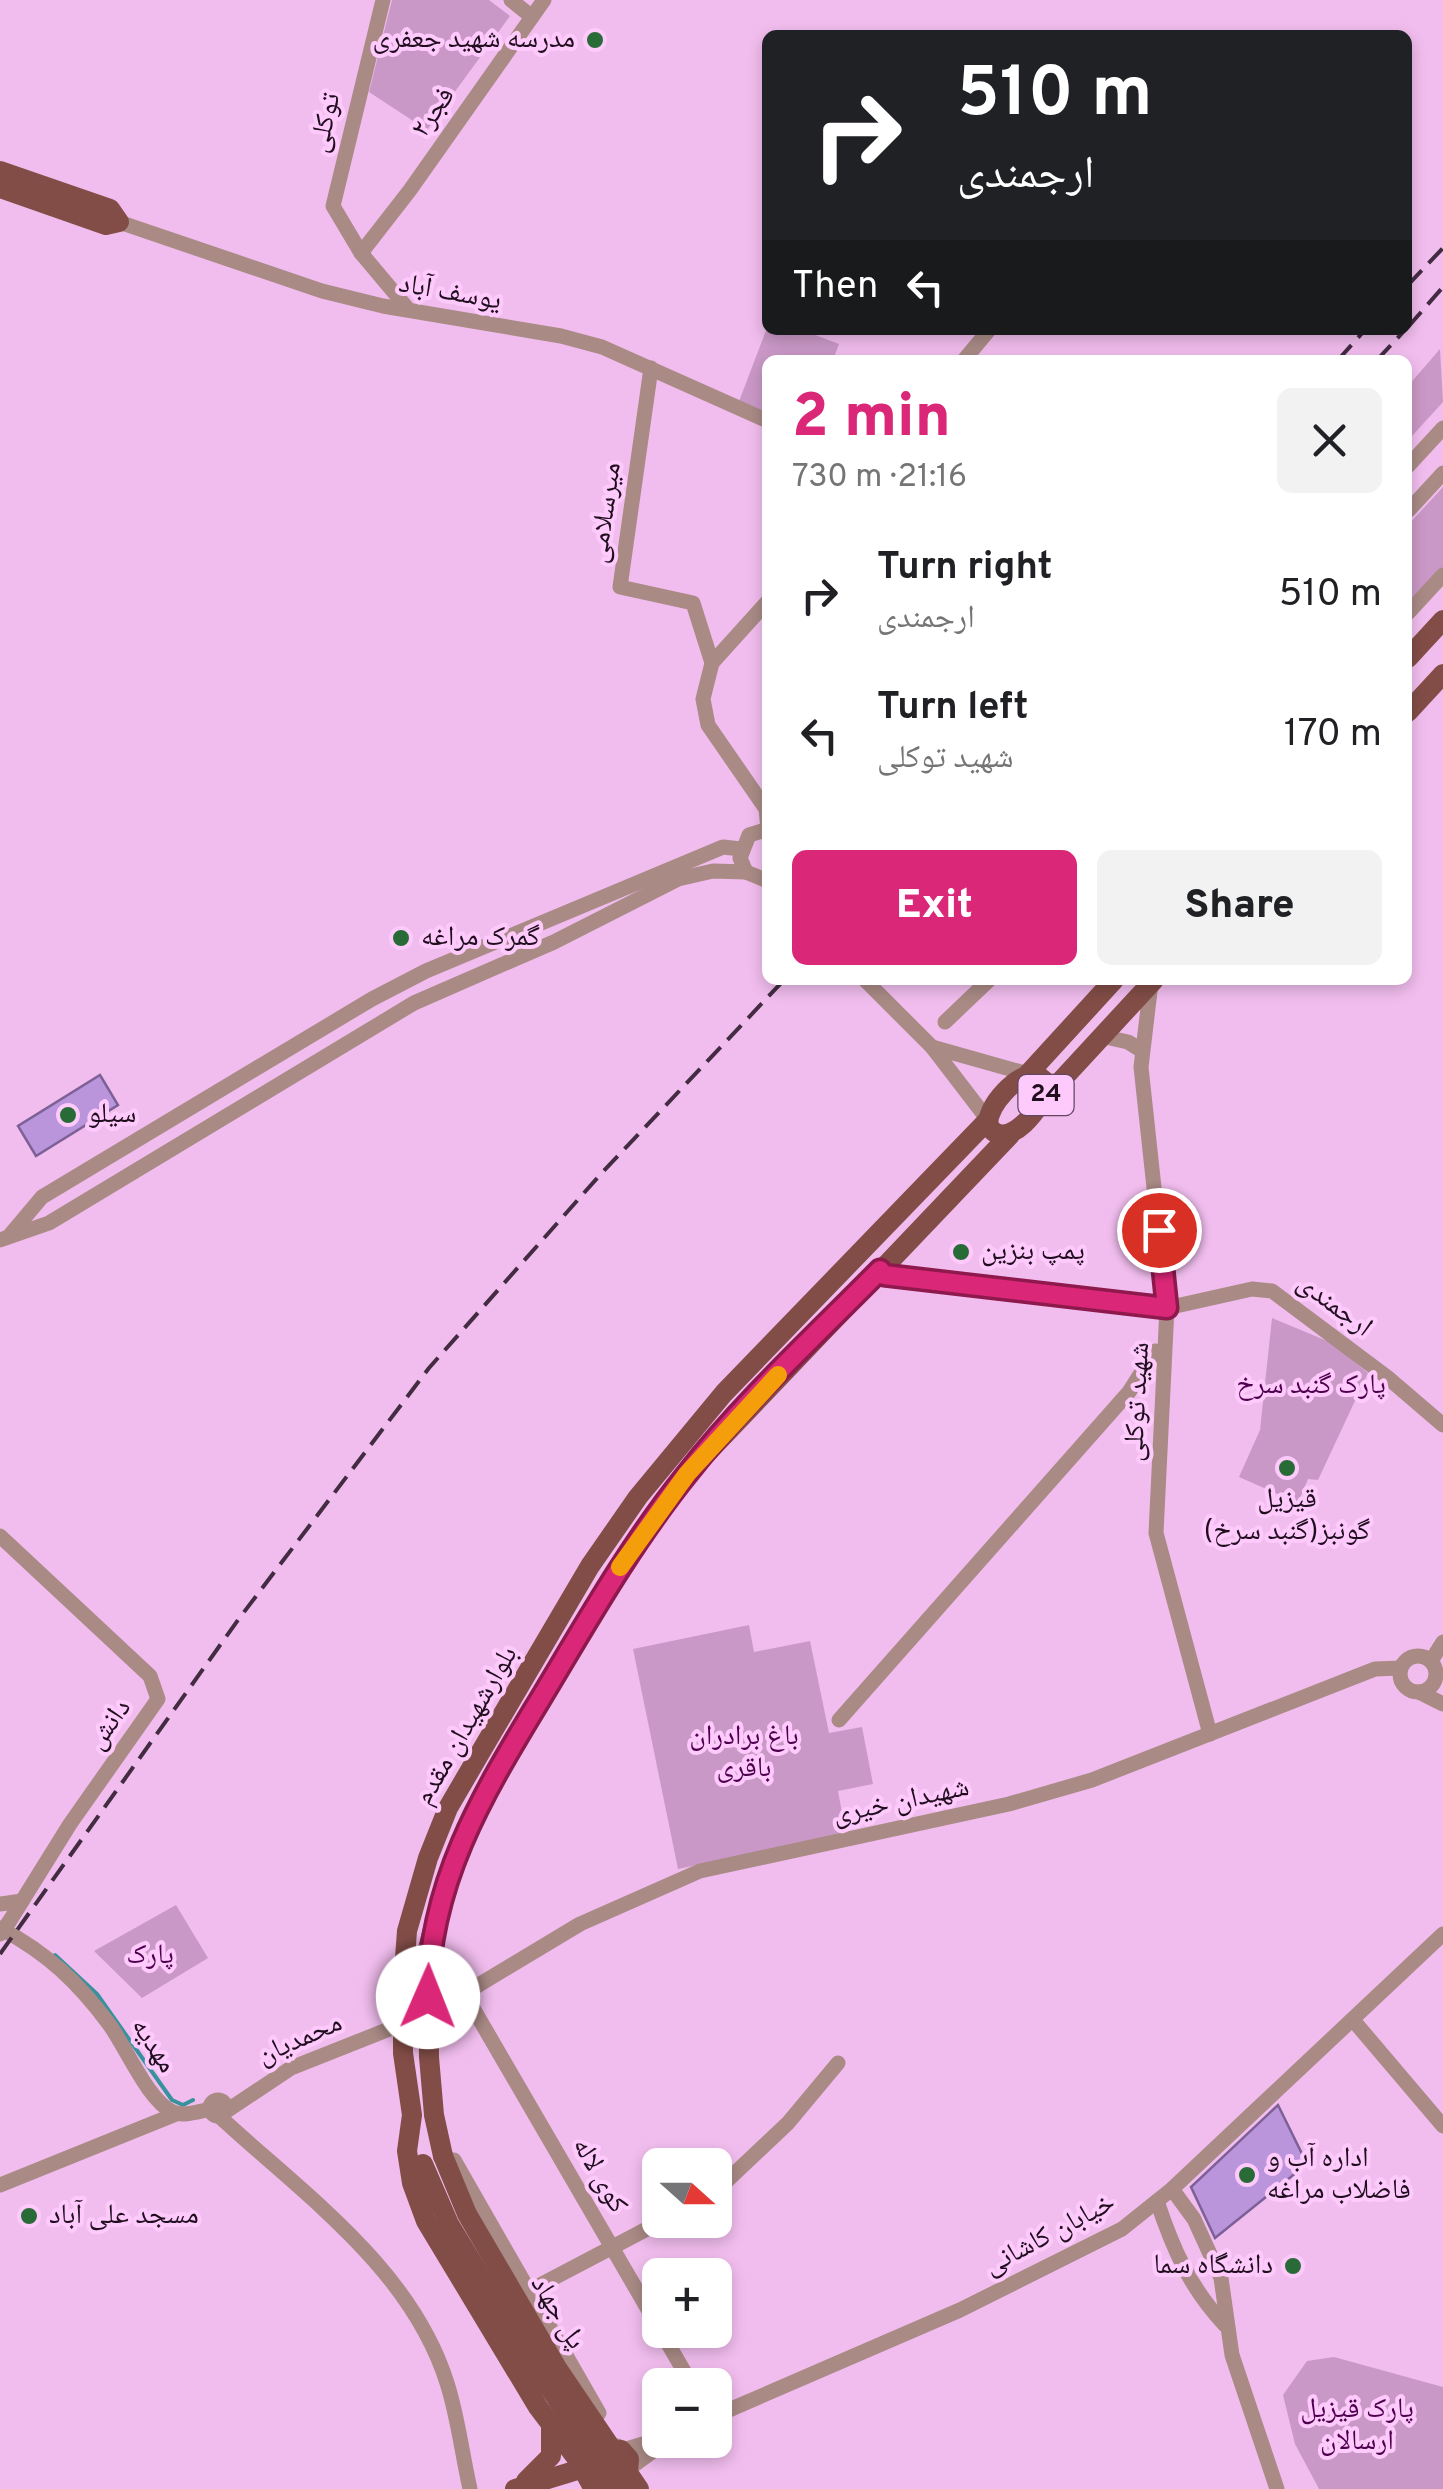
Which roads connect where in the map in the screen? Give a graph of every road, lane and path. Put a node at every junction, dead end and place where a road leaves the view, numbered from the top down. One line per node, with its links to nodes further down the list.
1 (383, 0): 8 (street, توکلی)
2 (511, 0): 4 (street)
3 (544, 0): 4 (street, فجر۲)
4 (532, 17): 8 (street, فجر۲)
5 (0, 171): 7 (main road)
6 (0, 188): 7 (main road)
7 (120, 222): 9 (street, یوسف آباد)
8 (361, 252): 9 (street, توکلی)
9 (408, 309): 12 (street, یوسف آباد)
10 (985, 335): 11 (street)
11 (968, 355)
12 (651, 368): 13 (street, یوسف آباد); 23 (street, میرسلامی)
13 (762, 418)
14 (1443, 428): 15 (street)
15 (1412, 462)
16 (1443, 473): 17 (street)
17 (1412, 507)
18 (1443, 576): 20 (street)
19 (762, 608): 23 (street)
20 (1412, 608)
21 (1443, 620): 22 (main road)
22 (1412, 654)
23 (712, 663): 26 (street)
24 (1443, 674): 25 (main road)
25 (1412, 708)
26 (762, 803)
27 (762, 831): 28 (street)
28 (740, 849): 29 (street); 31 (street)
29 (746, 872): 30 (street); 31 (street)
30 (762, 879)
31 (635, 892): 32 (street); 38 (street)
32 (426, 971): 38 (street); 47 (street)
33 (870, 985): 41 (street)
34 (985, 985): 39 (street)
35 (1109, 985): 43 (main road, 24)
36 (1149, 985): 40 (main road, 24)
37 (1152, 985): 42 (street, شهید توکلی)
38 (432, 994): 47 (street)
39 (945, 1022)
40 (1101, 1036): 42 (street); 44 (main road, 24)
41 (932, 1047): 43 (street); 45 (street)
42 (1142, 1050): 49 (street, شهید توکلی)
43 (1028, 1074): 44 (main road, 24); 45 (main road, 24)
44 (1045, 1098): 46 (main road, 24)
45 (988, 1120): 46 (main road, 24); 68 (main road, بلوارشهیدان مقدم / 24)
46 (1010, 1134): 48 (main road, بلوارشهیدان مقدم / 24)
47 (5, 1237)
48 (880, 1270): 49 (street, ارجمندی); 66 (main road, بلوارشهیدان مقدم / 24)
49 (1167, 1308): 51 (street, ارجمندی); 60 (street, شهید توکلی)
50 (1154, 1351): 59 (street)
51 (1443, 1425)
52 (6, 1542): 53 (street); 61 (street, دانش)
53 (0, 1561)
54 (1443, 1642): 55 (street)
55 (1436, 1667): 56 (street); 57 (street)
56 (1401, 1668): 57 (street); 60 (street, شهیدان خیری)
57 (1419, 1692): 58 (street)
58 (1443, 1704)
59 (839, 1720)
60 (1210, 1734): 65 (street, شهیدان خیری)
61 (22, 1901): 62 (street); 63 (street, دانش)
62 (0, 1904)
63 (3, 1928): 71 (street, مهدیه)
64 (1443, 1934): 67 (street, خیابان کاشانی)
65 (463, 1992): 66 (street, شهیدان خیری); 80 (street, کوی لاله)
66 (427, 2016): 72 (main road, بلوارشهیدان مقدم / 24)
67 (1353, 2020): 74 (street); 77 (street, خیابان کاشانی)
68 (402, 2024): 70 (street, محمدیان); 73 (main road, بلوارشهیدان مقدم / 24)
69 (838, 2064): 75 (street)
70 (219, 2109): 71 (street, مهدیه); 93 (street)
71 (176, 2114): 76 (street)
72 (434, 2114): 81 (street, 24); 83 (main road, پل جهاد, bridge)
73 (412, 2115): 85 (main road, بلوارشهیدان مقدم / 24); 96 (main road, پل جهاد, bridge)
74 (1443, 2126)
75 (732, 2176)
76 (0, 2185)
77 (1172, 2188): 78 (street, خیابان کاشانی); 82 (street)
78 (1156, 2201): 82 (street); 86 (street, خیابان کاشانی)
79 (642, 2230): 80 (street)
80 (610, 2245): 81 (street); 84 (street, کوی لاله)
81 (527, 2292): 83 (street, 24)
82 (1225, 2325): 98 (street)
83 (559, 2358): 85 (main road); 90 (street, 24); 97 (main road, پل جهاد, bridge)
84 (682, 2368)
85 (520, 2377): 87 (main road, بلوارشهیدان مقدم / 24)
86 (732, 2409)
87 (551, 2429): 91 (main road, بلوارشهیدان مقدم / 24); 94 (main road)
88 (642, 2449): 90 (street)
89 (642, 2452): 90 (street)
90 (625, 2459): 91 (main road); 95 (main road, 24)
91 (584, 2468): 92 (main road); 95 (main road, 24)
92 (546, 2484): 94 (main road)
93 (470, 2489)
94 (515, 2489)
95 (595, 2489)
96 (618, 2489)
97 (639, 2489)
98 (1277, 2489)

